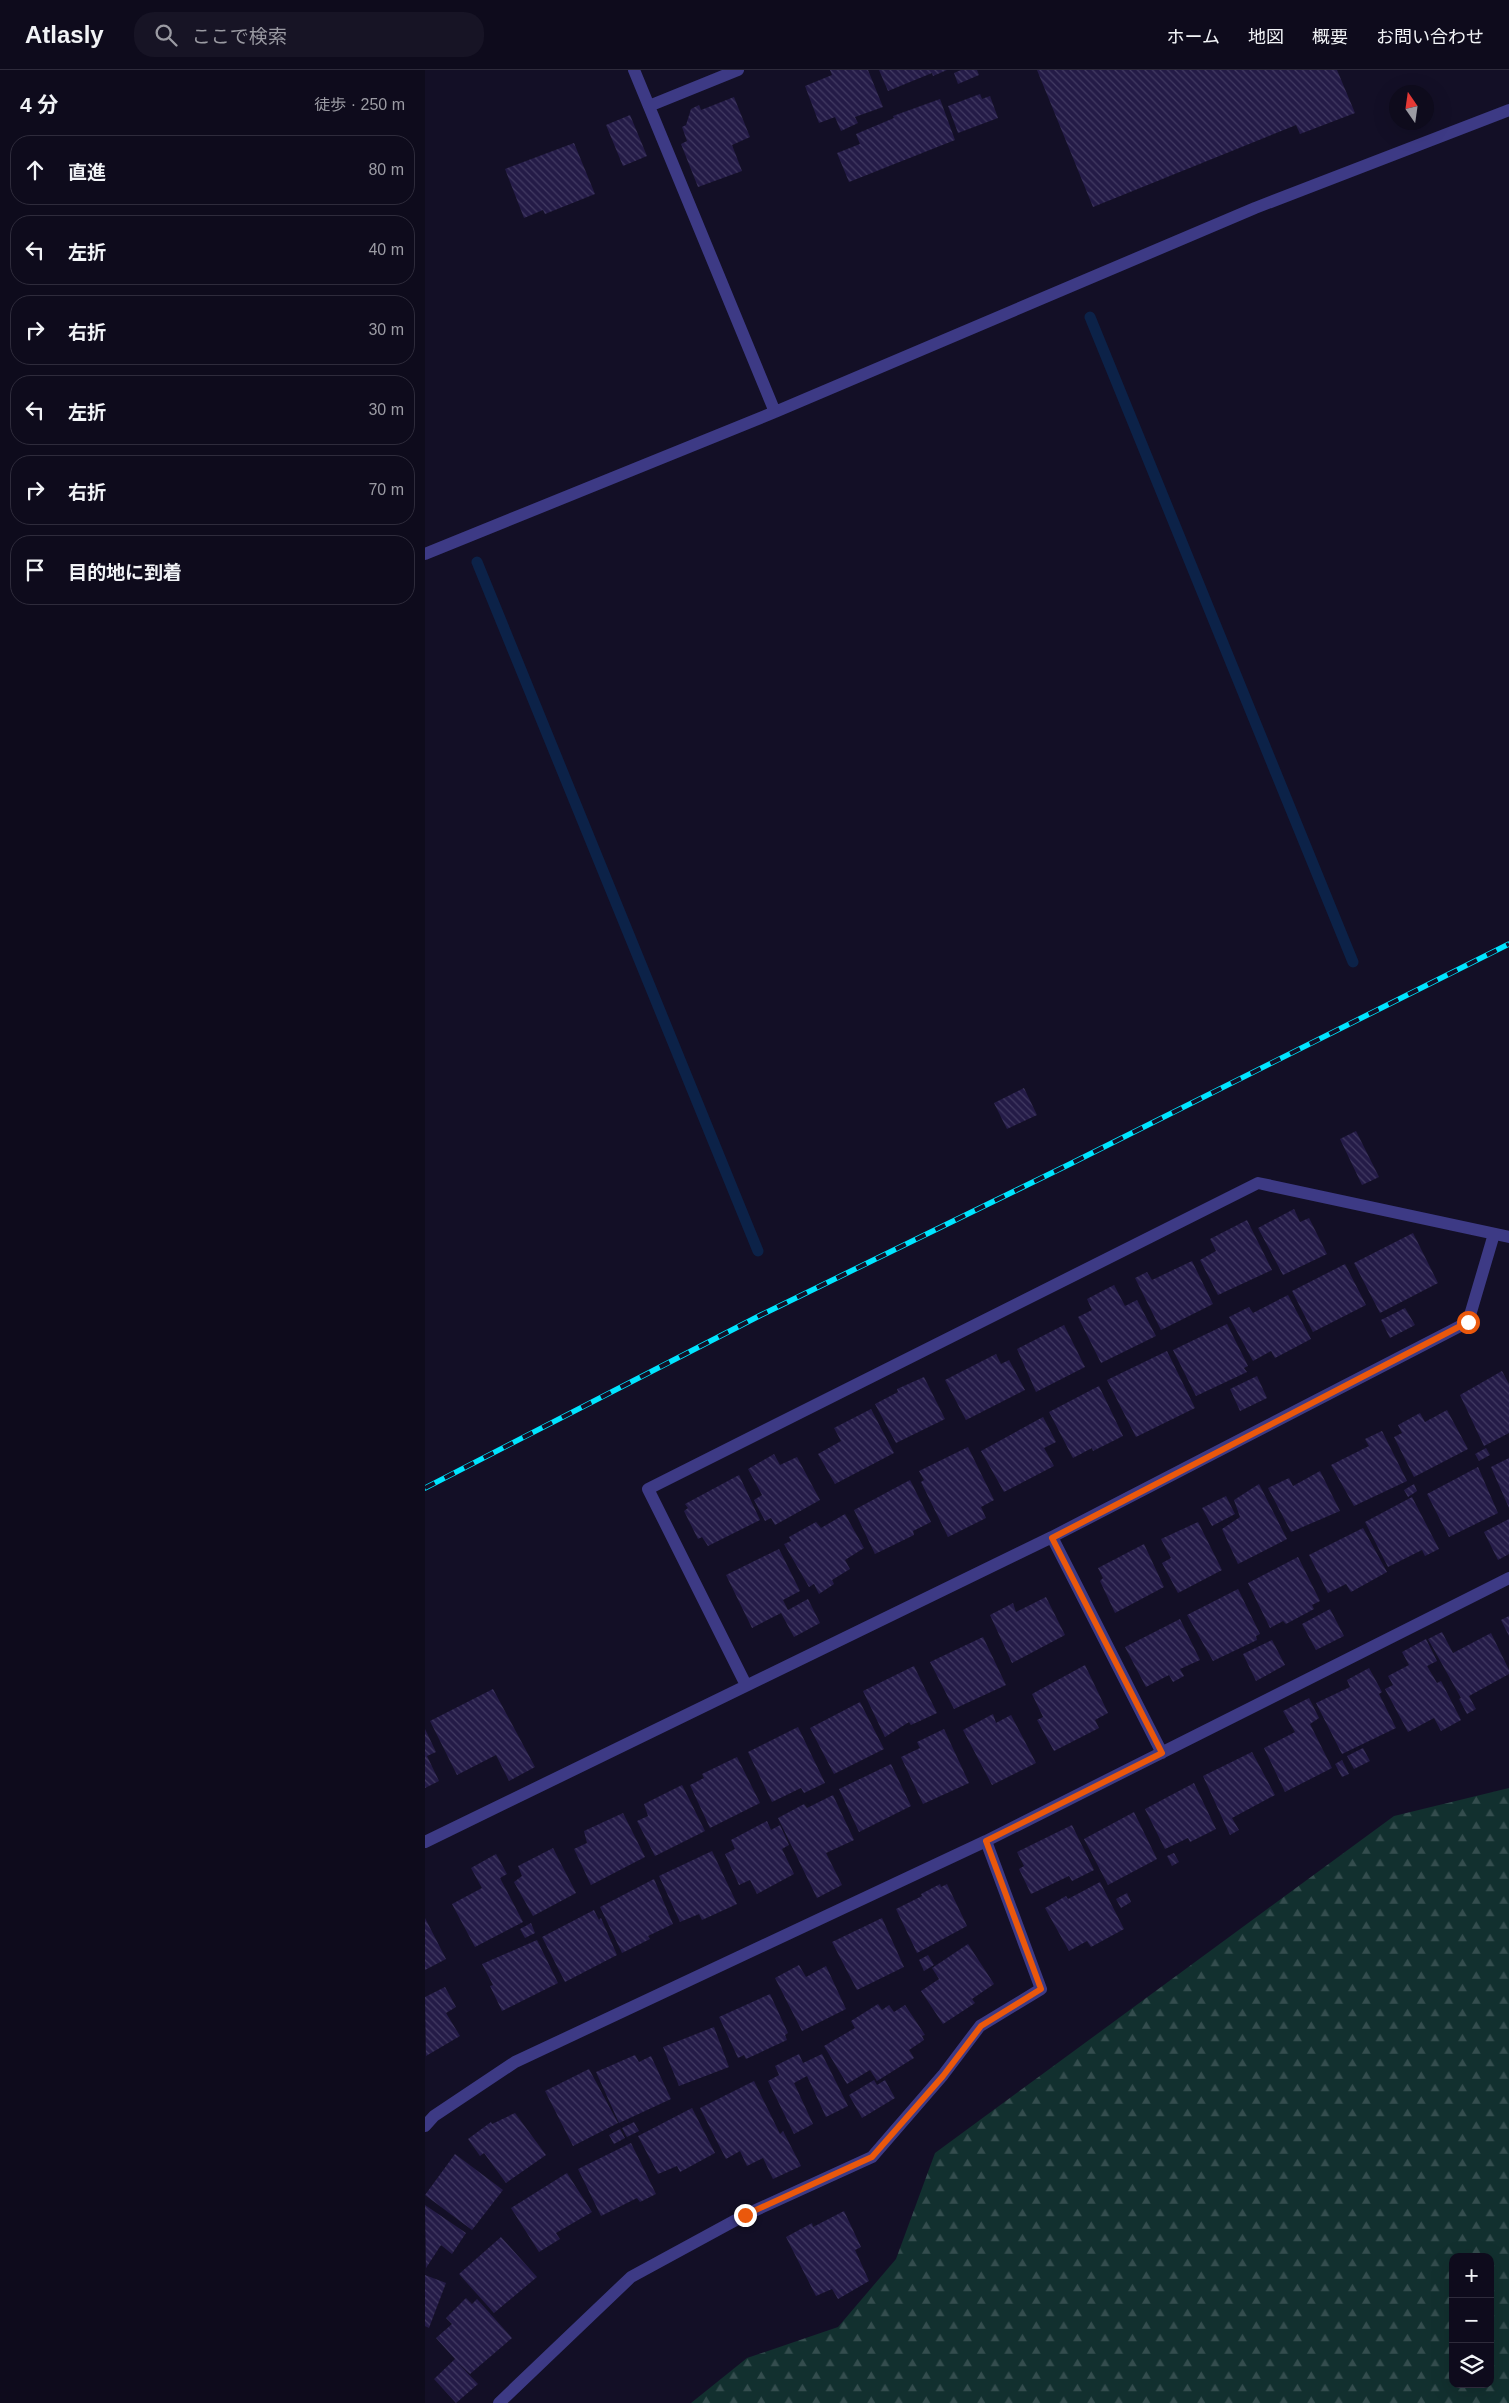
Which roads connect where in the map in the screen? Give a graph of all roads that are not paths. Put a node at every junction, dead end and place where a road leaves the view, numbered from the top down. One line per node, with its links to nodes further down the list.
1 (634, 70): 3 (street)
2 (738, 70): 3 (street)
3 (649, 106): 5 (street)
4 (1509, 110): 5 (street)
5 (775, 412): 6 (street)
6 (425, 554)
7 (1494, 1234): 8 (street); 9 (street); 11 (street)
8 (1509, 1237)
9 (1052, 1538): 11 (street); 12 (street)
10 (1509, 1578): 12 (street)
11 (746, 1685): 14 (street)
12 (1162, 1753): 13 (street)
13 (986, 1841): 15 (street); 16 (street)
14 (425, 1842)
15 (425, 2126)
16 (499, 2403)

